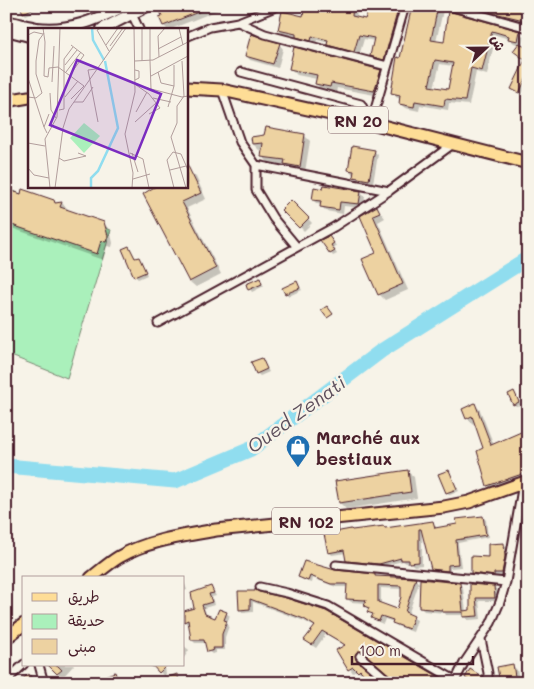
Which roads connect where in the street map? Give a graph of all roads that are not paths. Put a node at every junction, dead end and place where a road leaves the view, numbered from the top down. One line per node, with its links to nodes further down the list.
1 (124, 6): 7 (main road)
2 (147, 6): 6 (main road)
3 (278, 6): 8 (street)
4 (405, 6): 15 (street)
5 (449, 6): 11 (street)
6 (132, 14): 9 (main road); 10 (street)
7 (6, 21)
8 (238, 22): 14 (street); 15 (street)
9 (104, 28)
10 (139, 28)
11 (528, 28)
12 (6, 30): 13 (main road)
13 (28, 36)
14 (188, 36)
15 (387, 66): 21 (street)
16 (242, 72): 21 (street)
17 (188, 88): 18 (main road, RN 20)
18 (222, 90): 21 (main road, RN 20); 24 (street)
19 (28, 97): 20 (main road)
20 (6, 101)
21 (371, 123): 22 (main road, RN 20)
22 (453, 144): 23 (main road, RN 20); 25 (street)
23 (528, 163)
24 (256, 166): 25 (street); 26 (street)
25 (389, 191): 26 (street)
26 (297, 247): 27 (street)
27 (158, 323)
28 (525, 482): 29 (street); 31 (main road, RN 102); 32 (street)
29 (528, 536)
30 (336, 565): 32 (street)
31 (94, 576)
32 (506, 582): 36 (street)
33 (260, 587): 41 (street)
34 (22, 626): 35 (main road)
35 (6, 638)
36 (481, 639): 41 (street); 44 (street)
37 (360, 656): 43 (street)
38 (22, 666): 40 (street)
39 (39, 666): 42 (street)
40 (6, 681)
41 (455, 682)
42 (44, 683)
43 (391, 683)
44 (488, 683)

